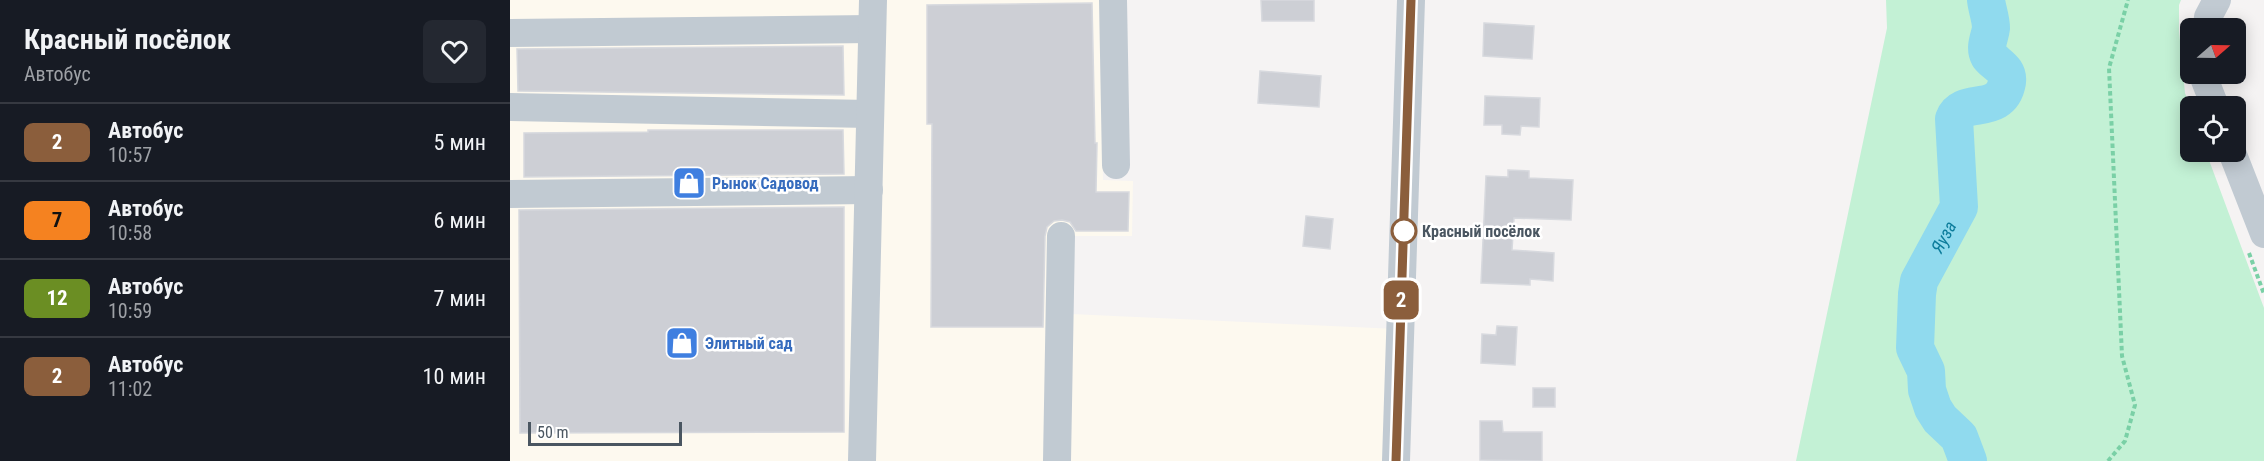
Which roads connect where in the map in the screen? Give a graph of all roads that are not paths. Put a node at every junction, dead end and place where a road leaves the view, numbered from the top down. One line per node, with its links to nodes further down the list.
1 (873, 0): 6 (street)
2 (1113, 0): 11 (street)
3 (1411, 0): 18 (street)
4 (2217, 0): 5 (street)
5 (2208, 18)
6 (871, 30): 7 (street); 9 (street)
7 (510, 33)
8 (510, 107): 9 (street)
9 (870, 114): 12 (street)
10 (2236, 162): 14 (street)
11 (1116, 165)
12 (869, 190): 13 (street); 16 (street)
13 (510, 194)
14 (2264, 234)
15 (1061, 236): 17 (street)
16 (862, 461)
17 (1057, 461)
18 (1396, 461)

